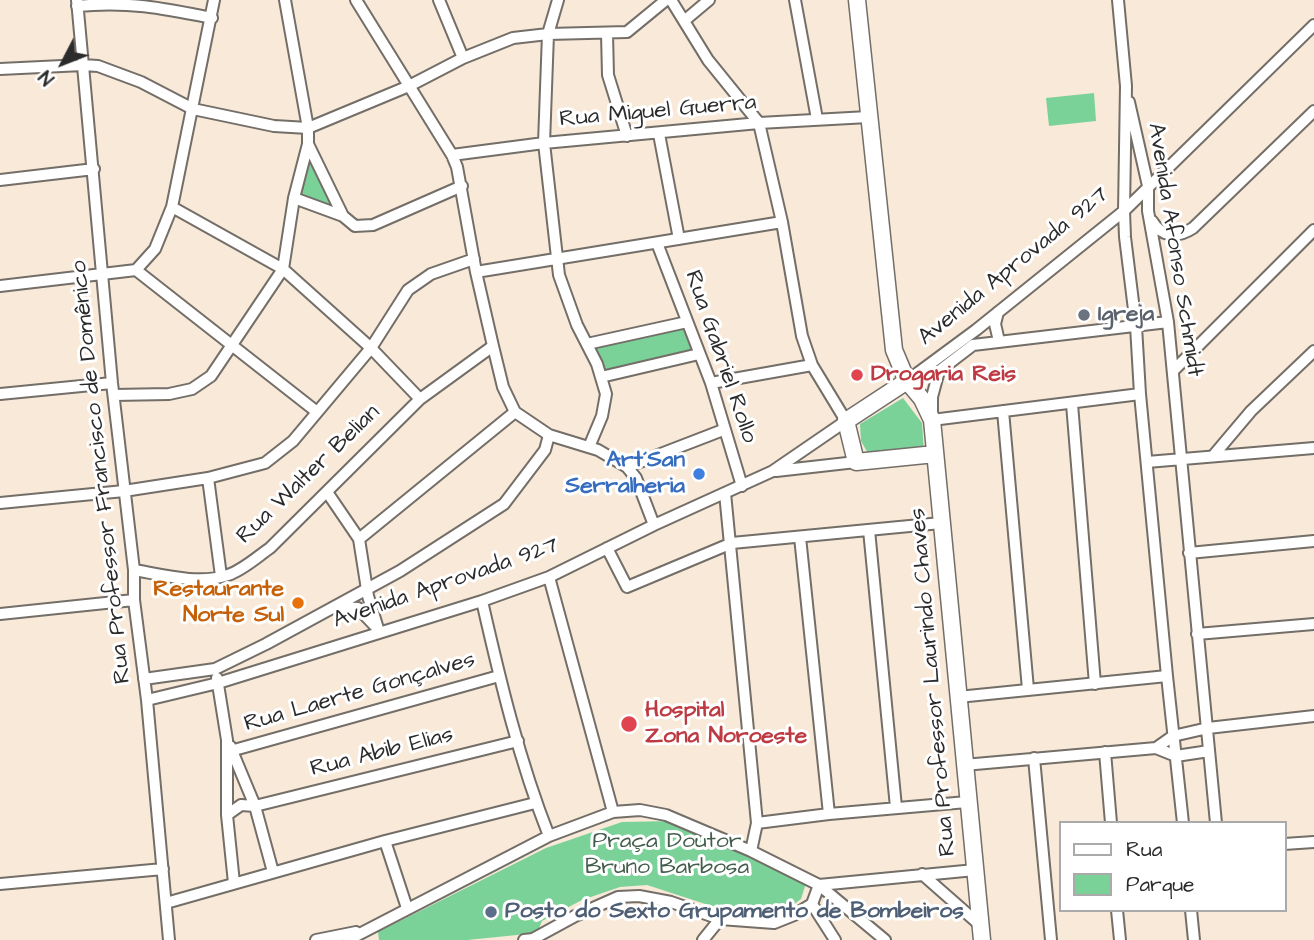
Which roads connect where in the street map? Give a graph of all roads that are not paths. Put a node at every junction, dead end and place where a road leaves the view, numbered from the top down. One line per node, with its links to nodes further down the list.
1 (214, 0): 12 (street)
2 (285, 0): 27 (street)
3 (356, 0): 20 (street)
4 (439, 0): 17 (street)
5 (558, 0): 15 (street)
6 (668, 0): 13 (street); 16 (street)
7 (709, 0): 13 (street)
8 (795, 0): 25 (street)
9 (857, 0): 24 (street)
10 (1118, 0): 21 (street)
11 (77, 3): 12 (street); 18 (street, Rua Professor Francisco de Domênico)
12 (212, 18): 22 (street)
13 (684, 21): 26 (street)
14 (1314, 25): 36 (street, Avenida Aprovada 927)
15 (548, 34): 16 (street); 17 (street); 30 (street)
16 (607, 34): 29 (street)
17 (464, 58): 20 (street)
18 (83, 65): 19 (street); 22 (street); 33 (street, Rua Professor Francisco de Domênico)
19 (0, 69)
20 (409, 86): 27 (street); 32 (street)
21 (1126, 86): 36 (street, Avenida Afonso Schmidt); 39 (street, Avenida Afonso Schmidt)
22 (193, 108): 27 (street); 38 (street)
23 (1313, 114): 40 (street)
24 (868, 117): 25 (street, Rua Miguel Guerra); 67 (street)
25 (817, 119): 26 (street, Rua Miguel Guerra)
26 (759, 123): 28 (street, Rua Miguel Guerra); 42 (street)
27 (308, 128): 31 (street)
28 (659, 134): 29 (street, Rua Miguel Guerra); 44 (street)
29 (627, 136): 30 (street, Rua Miguel Guerra)
30 (544, 143): 32 (street, Rua Miguel Guerra); 46 (street)
31 (308, 144): 37 (street); 41 (street)
32 (452, 155): 35 (street)
33 (94, 169): 34 (street); 51 (street, Rua Professor Francisco de Domênico)
34 (0, 180)
35 (462, 186): 41 (street); 47 (street)
36 (1148, 186): 39 (street, Avenida Aprovada 927); 40 (street, Avenida Afonso Schmidt)
37 (294, 198): 41 (street); 48 (street)
38 (172, 207): 48 (street); 49 (street)
39 (1124, 211): 53 (street, Avenida Aprovada 927); 56 (street, Avenida Afonso Schmidt)
40 (1148, 211): 54 (street, Avenida Afonso Schmidt)
41 (343, 216)
42 (782, 222): 44 (street); 64 (street)
43 (1314, 230): 65 (street)
44 (680, 239): 45 (street)
45 (657, 243): 46 (street); 55 (street, Rua Gabriel Rollo)
46 (556, 258): 50 (street); 58 (street)
47 (474, 259): 50 (street); 61 (street)
48 (283, 269): 59 (street); 61 (street)
49 (136, 270): 51 (street); 59 (street)
50 (475, 272): 60 (street)
51 (101, 274): 52 (street); 69 (street, Rua Professor Francisco de Domênico)
52 (0, 286)
53 (998, 312): 57 (street); 67 (street, Avenida Aprovada 927)
54 (1168, 321): 56 (street); 65 (street, Avenida Afonso Schmidt)
55 (687, 322): 58 (street); 63 (street, Rua Gabriel Rollo)
56 (1136, 326): 57 (street); 71 (street, Avenida Afonso Schmidt)
57 (999, 341): 77 (street)
58 (587, 344): 66 (street)
59 (233, 345): 69 (street); 75 (street)
60 (493, 346): 72 (street, Rua Walter Belian); 76 (street)
61 (370, 348): 72 (street); 75 (street)
62 (1314, 351): 84 (street)
63 (699, 354): 66 (street); 68 (street, Rua Gabriel Rollo)
64 (811, 365): 68 (street); 78 (street)
65 (1173, 371): 85 (street, Avenida Afonso Schmidt)
66 (601, 377): 81 (street)
67 (907, 381): 77 (street); 78 (street, Avenida Aprovada 927)
68 (710, 383): 79 (street, Rua Gabriel Rollo)
69 (113, 389): 70 (street); 92 (street, Rua Professor Francisco de Domênico)
70 (0, 394)
71 (1140, 394): 73 (street); 87 (street, Avenida Afonso Schmidt)
72 (420, 398): 93 (street, Rua Walter Belian)
73 (1072, 404): 74 (street); 121 (street)
74 (1003, 411): 77 (street); 122 (street)
75 (317, 412): 90 (street)
76 (516, 412): 80 (street); 100 (street)
77 (932, 420): 83 (street, Rua Professor Laurindo Chaves)
78 (846, 421): 86 (street); 89 (street, Avenida Aprovada 927)
79 (723, 430): 88 (street); 91 (street, Rua Gabriel Rollo)
80 (549, 435): 81 (street); 108 (street)
81 (589, 447): 88 (street)
82 (1314, 448): 84 (street)
83 (935, 454): 86 (street); 96 (street, Rua Professor Laurindo Chaves)
84 (1213, 456): 85 (street)
85 (1181, 459): 87 (street); 104 (street, Avenida Afonso Schmidt)
86 (856, 462): 89 (street)
87 (1147, 462): 118 (street, Avenida Afonso Schmidt)
88 (627, 467): 97 (street)
89 (773, 471): 91 (street, Avenida Aprovada 927)
90 (208, 478): 92 (street); 106 (street)
91 (742, 486): 94 (street, Avenida Aprovada 927)
92 (124, 491): 95 (street); 105 (street, Rua Professor Francisco de Domênico)
93 (327, 492): 100 (street); 106 (street, Rua Walter Belian)
94 (725, 493): 97 (street, Avenida Aprovada 927); 102 (street)
95 (0, 503)
96 (941, 523): 98 (street); 123 (street, Rua Professor Laurindo Chaves)
97 (654, 525): 103 (street, Avenida Aprovada 927)
98 (869, 530): 99 (street); 139 (street)
99 (800, 537): 102 (street); 141 (street)
100 (359, 539): 108 (street)
101 (1314, 541): 104 (street)
102 (732, 543): 103 (street); 146 (street)
103 (607, 548): 107 (street, Avenida Aprovada 927)
104 (1189, 553): 115 (street, Avenida Afonso Schmidt)
105 (134, 570): 106 (street, Rua Walter Belian); 109 (street, Rua Professor Francisco de Domênico)
106 (221, 576)
107 (549, 577): 110 (street, Avenida Aprovada 927); 140 (street)
108 (367, 589): 111 (street); 114 (street)
109 (134, 600): 112 (street); 119 (street, Rua Professor Francisco de Domênico)
110 (482, 601): 114 (street, Avenida Aprovada 927); 117 (street)
111 (333, 607): 114 (street); 116 (street)
112 (0, 614)
113 (1314, 624): 115 (street)
114 (379, 631): 120 (street, Avenida Aprovada 927)
115 (1197, 634): 126 (street, Avenida Afonso Schmidt)
116 (215, 669): 119 (street); 120 (street)
117 (499, 676): 128 (street); 129 (street, Rua Laerte Gonçalves)
118 (1167, 676): 121 (street); 127 (street, Avenida Afonso Schmidt)
119 (144, 679): 124 (street, Rua Professor Francisco de Domênico)
120 (218, 683): 124 (street, Avenida Aprovada 927); 129 (street)
121 (1095, 684): 122 (street)
122 (1028, 689): 123 (street)
123 (958, 697): 135 (street, Rua Professor Laurindo Chaves)
124 (147, 700): 152 (street, Rua Professor Francisco de Domênico)
125 (1314, 716): 126 (street)
126 (1208, 728): 127 (street); 131 (street, Avenida Afonso Schmidt)
127 (1173, 736): 130 (street); 133 (street, Avenida Afonso Schmidt)
128 (518, 741): 137 (street); 138 (street, Rua Abib Elias)
129 (229, 747): 138 (street); 142 (street)
130 (1156, 748): 132 (street); 133 (street)
131 (1209, 751): 133 (street); 145 (street, Avenida Afonso Schmidt)
132 (1105, 752): 134 (street); 143 (street)
133 (1176, 756): 144 (street, Avenida Afonso Schmidt)
134 (1034, 758): 135 (street); 174 (street)
135 (964, 765): 136 (street, Rua Professor Laurindo Chaves)
136 (967, 802): 139 (street); 153 (street, Rua Professor Laurindo Chaves)
137 (535, 803): 147 (street); 148 (street)
138 (256, 806): 142 (street, Rua Abib Elias); 154 (street)
139 (896, 807): 141 (street)
140 (613, 812): 147 (street); 151 (street)
141 (829, 814): 146 (street)
142 (227, 815): 156 (street)
143 (1111, 821)
144 (1183, 821)
145 (1216, 821)
146 (757, 823): 151 (street)
147 (549, 836): 161 (street)
148 (385, 841): 154 (street); 161 (street)
149 (1314, 842): 150 (street)
150 (1286, 844)
151 (751, 851): 158 (street)
152 (163, 869): 157 (street); 159 (street, Rua Professor Francisco de Domênico)
153 (975, 870): 155 (street); 165 (street, Rua Professor Laurindo Chaves)
154 (273, 872): 156 (street)
155 (922, 874): 158 (street); 165 (street)
156 (234, 883): 159 (street)
157 (0, 884)
158 (819, 884): 160 (street); 173 (street)
159 (166, 902): 167 (street, Rua Professor Francisco de Domênico)
160 (812, 904): 164 (street); 172 (street)
161 (407, 908): 166 (street)
162 (1117, 912): 175 (street)
163 (1191, 912): 176 (street)
164 (720, 919): 170 (street); 171 (street)
165 (981, 932)
166 (370, 935): 168 (street); 169 (street)
167 (169, 940)
168 (316, 940)
169 (348, 940)
170 (530, 940)
171 (704, 940)
172 (835, 940)
173 (886, 940)
174 (1051, 940)
175 (1120, 940)
176 (1194, 940)

